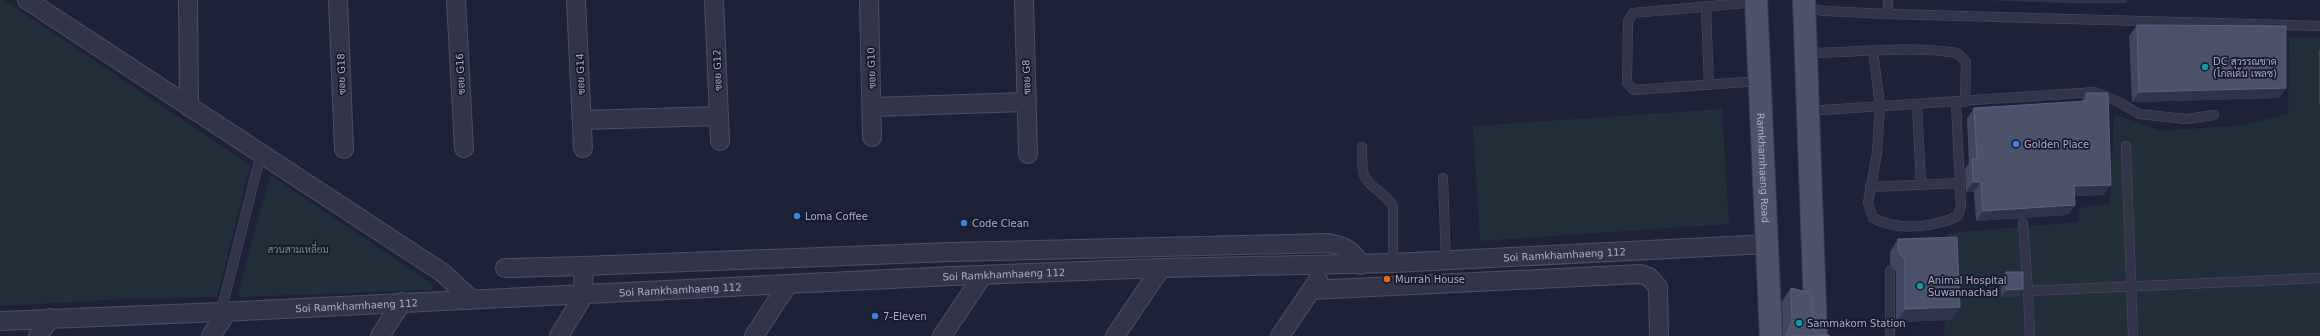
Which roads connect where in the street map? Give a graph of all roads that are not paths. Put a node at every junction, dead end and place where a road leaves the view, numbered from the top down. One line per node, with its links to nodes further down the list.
1 (27, 0): 23 (street)
2 (188, 0): 23 (street)
3 (338, 0): 35 (street, ซอย G18)
4 (456, 0): 33 (street, ซอย G16)
5 (576, 0): 28 (street, ซอย G14)
6 (714, 0): 26 (street, ซอย G12)
7 (869, 0): 24 (street, ซอย G10)
8 (1024, 0): 19 (street, ซอย G8)
9 (1888, 0): 13 (lane)
10 (1756, 1): 12 (lane); 17 (main road, Ramkhamhaeng Road)
11 (1804, 4): 13 (lane); 16 (main road)
12 (1706, 8): 18 (lane); 18 (lane)
13 (1888, 14): 14 (lane)
14 (2320, 26)
15 (1873, 51): 16 (lane); 20 (lane); 22 (lane)
16 (1806, 53): 25 (main road)
17 (1760, 81): 18 (lane); 43 (main road, Ramkhamhaeng Road)
18 (1709, 85)
19 (1027, 102): 24 (street); 37 (street, ซอย G8)
20 (1960, 103): 21 (lane); 27 (lane); 39 (lane)
21 (1917, 104): 22 (lane); 40 (lane)
22 (1880, 106): 25 (lane); 41 (lane)
23 (189, 107): 36 (street)
24 (873, 107): 29 (street, ซอย G10)
25 (1808, 111): 78 (main road)
26 (719, 116): 28 (street); 30 (street, ซอย G12)
27 (2214, 116)
28 (582, 120): 34 (street, ซอย G14)
29 (872, 137)
30 (720, 141)
31 (1362, 146): 47 (lane)
32 (2126, 146): 59 (lane)
33 (464, 148)
34 (583, 148)
35 (344, 149)
36 (261, 153): 63 (street); 65 (lane)
37 (1028, 154)
38 (1443, 178): 46 (lane)
39 (1960, 183): 40 (lane); 41 (lane)
40 (1921, 185): 41 (lane)
41 (1870, 187)
42 (2023, 223): 61 (lane)
43 (1768, 244): 46 (street, Soi Ramkhamhaeng 112); 77 (main road, Ramkhamhaeng Road)
44 (1191, 245): 45 (street); 48 (street); 53 (street)
45 (950, 252): 49 (street); 56 (street)
46 (1446, 261): 47 (street, Soi Ramkhamhaeng 112)
47 (1393, 263): 48 (street, Soi Ramkhamhaeng 112)
48 (1361, 265): 50 (street, Soi Ramkhamhaeng 112)
49 (584, 266): 51 (street); 62 (street)
50 (1328, 266): 53 (street, Soi Ramkhamhaeng 112); 60 (street)
51 (505, 268)
52 (1161, 268): 53 (street, Soi Ramkhamhaeng 112); 55 (street, Soi Ramkhamhaeng 112); 74 (street)
53 (1195, 268)
54 (1890, 271): 79 (lane)
55 (983, 275): 56 (street, Soi Ramkhamhaeng 112); 73 (street)
56 (952, 276): 58 (street, Soi Ramkhamhaeng 112)
57 (2320, 278): 59 (lane)
58 (788, 284): 62 (street, Soi Ramkhamhaeng 112); 72 (street)
59 (2130, 286): 61 (lane); 81 (lane)
60 (1312, 290): 75 (street); 76 (street)
61 (2028, 291): 80 (lane)
62 (584, 294): 63 (street, Soi Ramkhamhaeng 112); 71 (street)
63 (472, 299): 64 (street, Soi Ramkhamhaeng 112)
64 (402, 302): 65 (street, Soi Ramkhamhaeng 112); 70 (street)
65 (224, 312): 66 (street, Soi Ramkhamhaeng 112); 69 (street)
66 (50, 318): 67 (street, Soi Ramkhamhaeng 112); 68 (street)
67 (0, 321)
68 (38, 336)
69 (211, 336)
70 (380, 336)
71 (559, 336)
72 (754, 336)
73 (942, 336)
74 (1115, 336)
75 (1280, 336)
76 (1659, 336)
77 (1771, 336)
78 (1816, 336)
79 (1890, 336)
80 (2030, 336)
81 (2133, 336)

